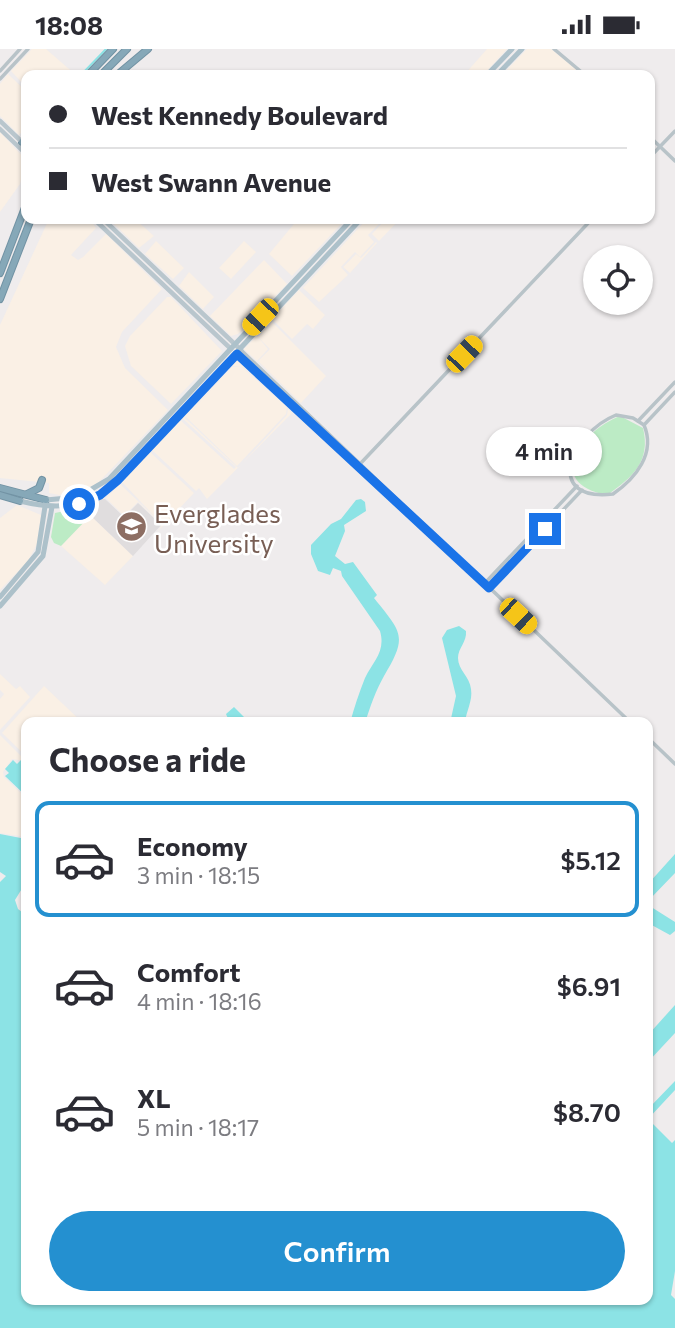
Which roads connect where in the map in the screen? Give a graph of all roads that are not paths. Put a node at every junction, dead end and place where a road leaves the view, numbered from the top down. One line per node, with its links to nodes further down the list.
1 (20, 49): 16 (street)
2 (27, 49): 17 (street)
3 (113, 49): 10 (highway)
4 (125, 49): 11 (highway)
5 (148, 49): 12 (highway)
6 (512, 49): 13 (main road)
7 (522, 49): 14 (main road)
8 (554, 49): 9 (street)
9 (560, 50): 15 (street)
10 (93, 70)
11 (105, 70)
12 (123, 70)
13 (492, 70)
14 (502, 70)
15 (580, 70)
16 (0, 71)
17 (0, 79)
18 (0, 121): 21 (main road)
19 (0, 128): 24 (main road)
20 (675, 131): 23 (street)
21 (21, 139)
22 (655, 142): 23 (street)
23 (660, 147): 25 (street); 26 (street)
24 (21, 148)
25 (655, 152)
26 (675, 161)
27 (21, 218): 34 (highway)
28 (29, 224): 35 (highway)
29 (99, 224): 36 (main road)
30 (108, 224): 36 (main road)
31 (352, 224): 36 (main road)
32 (353, 224): 37 (main road)
33 (587, 224): 43 (street)
34 (0, 272)
35 (0, 299)
36 (233, 347): 37 (main road); 42 (main road)
37 (239, 352): 42 (main road); 43 (street); 56 (street)
38 (675, 382): 40 (street)
39 (675, 392): 41 (street)
40 (638, 421): 41 (street); 47 (street)
41 (644, 425): 49 (street)
42 (145, 446): 44 (main road); 45 (main road)
43 (360, 464): 56 (street)
44 (119, 468): 45 (main road); 50 (main road)
45 (118, 480): 55 (main road)
46 (42, 481): 51 (highway)
47 (577, 486): 49 (street); 57 (street)
48 (0, 488): 51 (highway)
49 (582, 490): 58 (street)
50 (91, 492): 54 (main road); 55 (main road)
51 (27, 494): 54 (highway)
52 (0, 495): 53 (highway)
53 (20, 501): 54 (main road)
54 (49, 503): 55 (main road); 59 (main road); 60 (main road)
55 (79, 504)
56 (431, 534): 57 (street)
57 (484, 584): 58 (street)
58 (489, 588): 61 (street)
59 (0, 597)
60 (0, 606)
61 (625, 717)
62 (653, 743): 63 (street)
63 (675, 764)

